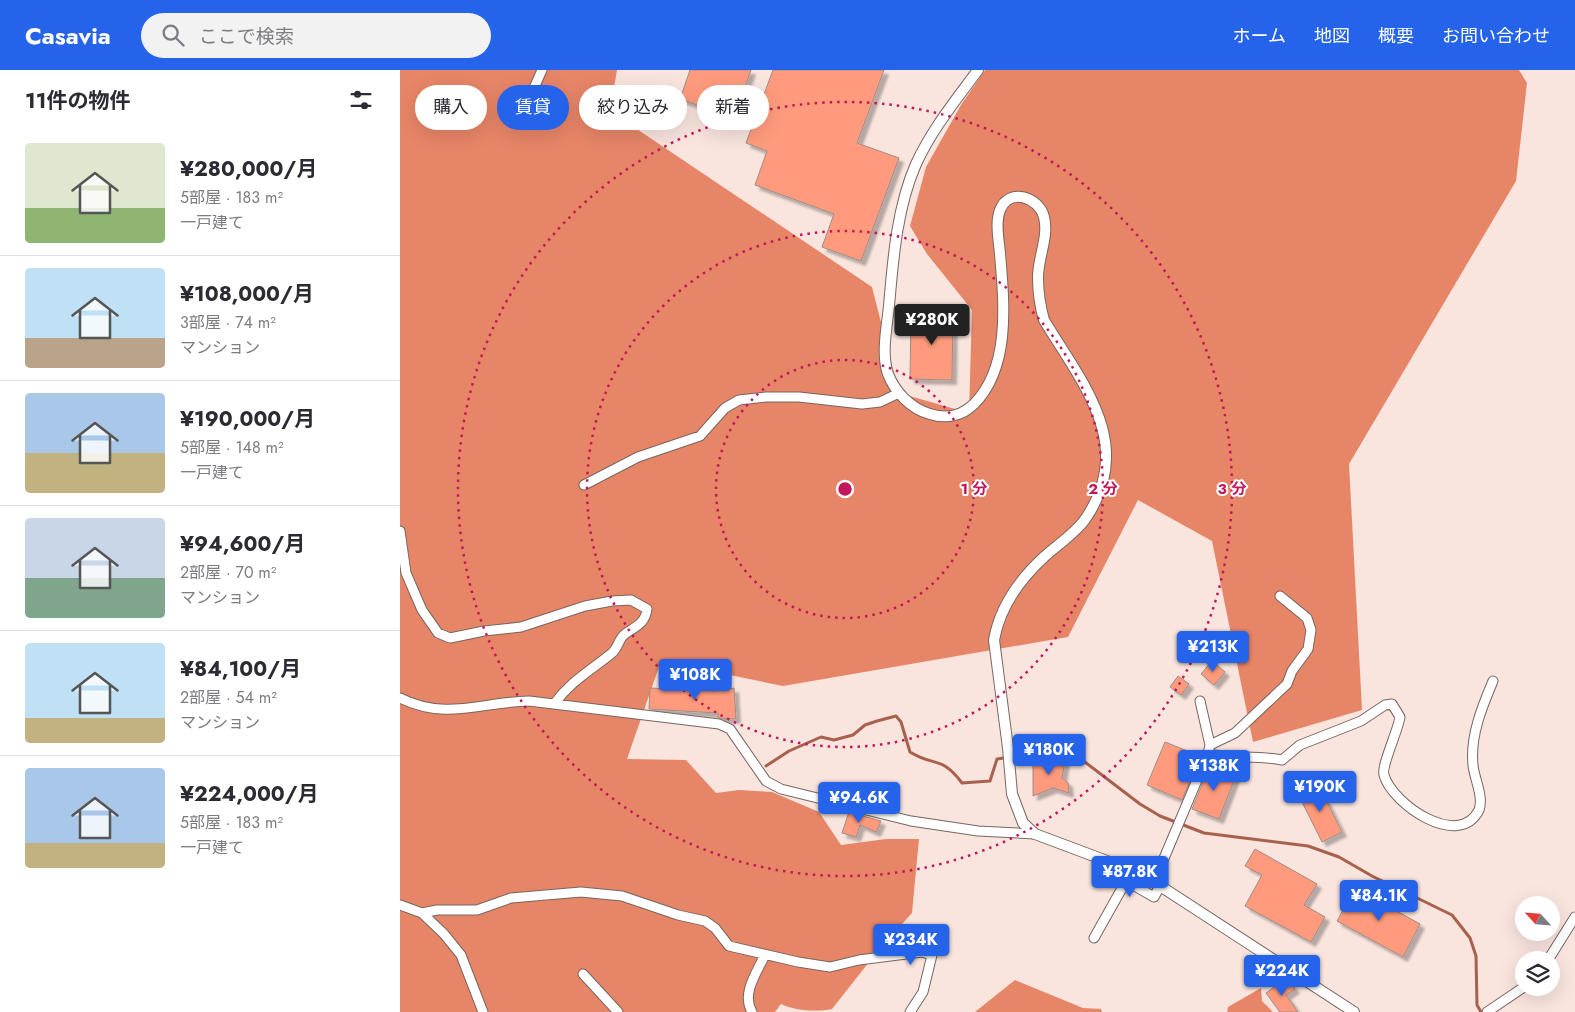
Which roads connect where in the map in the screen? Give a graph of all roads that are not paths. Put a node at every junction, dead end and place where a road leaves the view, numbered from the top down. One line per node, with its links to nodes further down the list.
1 (542, 70): 3 (street)
2 (978, 70): 4 (street)
3 (535, 85)
4 (898, 393): 5 (street); 13 (street)
5 (584, 485)
6 (400, 530): 11 (street)
7 (1280, 596): 12 (street)
8 (1492, 681): 12 (street)
9 (400, 698): 11 (street)
10 (1200, 701): 12 (street)
11 (554, 704): 13 (street)
12 (1209, 749): 14 (street)
13 (1035, 834): 14 (street)
14 (1157, 884): 18 (street); 27 (street)
15 (400, 905): 16 (street)
16 (422, 913): 20 (street); 23 (street)
17 (1575, 917): 19 (street)
18 (1094, 938)
19 (1554, 951)
20 (765, 955): 25 (street); 26 (street)
21 (583, 974): 24 (street)
22 (1515, 993): 28 (street)
23 (483, 1012)
24 (618, 1012)
25 (752, 1012)
26 (910, 1012)
27 (1354, 1012)
28 (1486, 1012)

